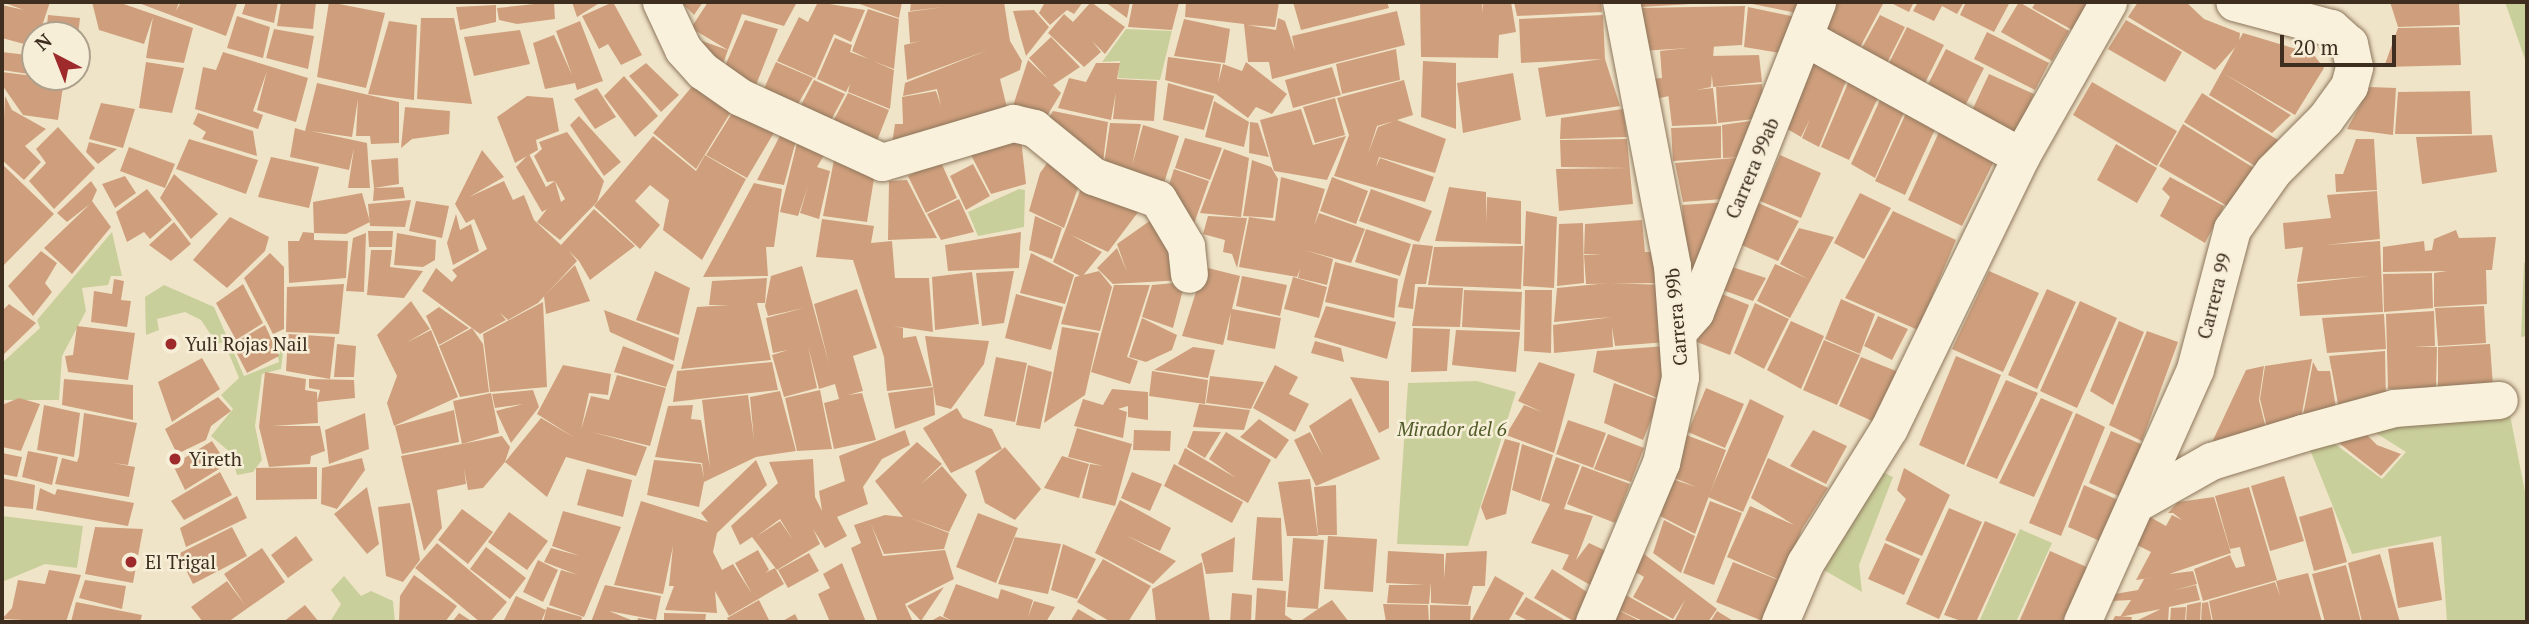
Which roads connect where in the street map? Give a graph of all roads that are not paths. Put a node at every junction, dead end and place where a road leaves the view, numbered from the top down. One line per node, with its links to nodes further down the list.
1 (661, 2): 8 (street)
2 (1621, 2): 9 (street, Carrera 99b)
3 (1817, 2): 6 (street, Carrera 99ab)
4 (2108, 2): 7 (street)
5 (2234, 2): 11 (street, Carrera 99)
6 (1806, 38): 7 (street); 9 (street, Carrera 99ab)
7 (2021, 156): 13 (street)
8 (1189, 274)
9 (1679, 330): 12 (street, Carrera 99b)
10 (2499, 400): 11 (street)
11 (2141, 500): 14 (street, Carrera 99)
12 (1594, 622)
13 (1780, 622)
14 (2082, 622)

